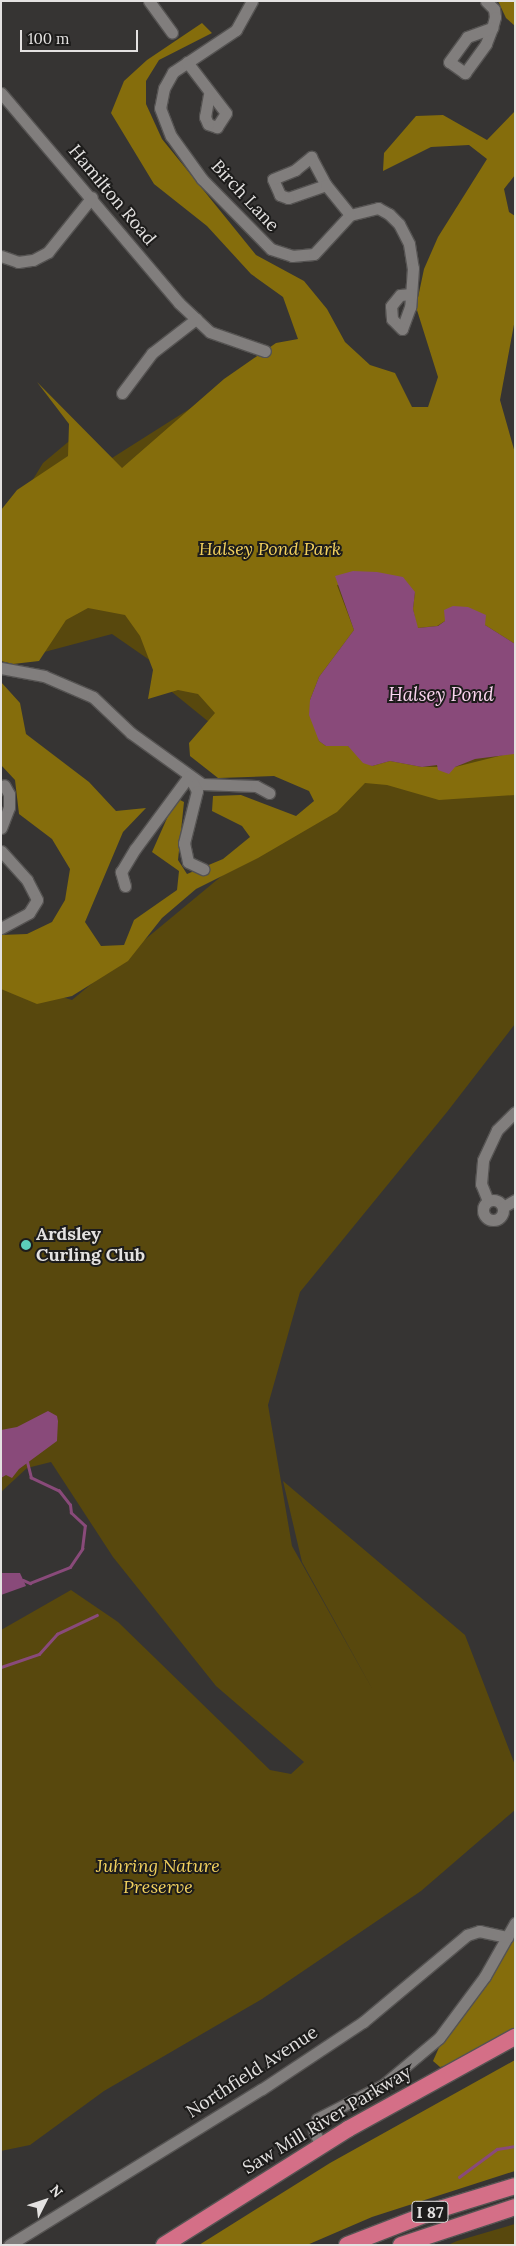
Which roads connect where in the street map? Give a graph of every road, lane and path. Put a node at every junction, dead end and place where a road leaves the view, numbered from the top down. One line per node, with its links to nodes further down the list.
1 (149, 1): 5 (street)
2 (252, 1): 6 (street)
3 (486, 1): 4 (street)
4 (492, 28)
5 (172, 33)
6 (187, 62): 8 (street); 11 (street, Birch Lane)
7 (1, 93): 10 (street, Hamilton Road)
8 (209, 95)
9 (326, 185): 9 (street); 11 (street)
10 (92, 197): 12 (street); 14 (street, Hamilton Road)
11 (350, 215): 13 (street)
12 (1, 256)
13 (411, 294)
14 (196, 319): 15 (street, Hamilton Road); 16 (street)
15 (265, 351)
16 (122, 393)
17 (1, 668): 18 (street)
18 (189, 776): 20 (street); 23 (street); 24 (street)
19 (4, 786): 21 (street)
20 (270, 792)
21 (1, 828)
22 (1, 851): 25 (street)
23 (202, 869)
24 (125, 886)
25 (1, 928)
26 (515, 1112): 28 (street)
27 (515, 1200): 29 (street)
28 (488, 1201): 29 (street); 29 (street)
29 (503, 1207)
30 (515, 1923): 31 (street)
31 (507, 1937): 34 (street); 37 (street, Northfield Avenue)
32 (515, 2037): 34 (highway, Saw Mill River Parkway)
33 (515, 2048): 39 (highway, Saw Mill River Parkway)
34 (321, 2145): 38 (highway, Saw Mill River Parkway)
35 (515, 2186): 40 (highway, I 87)
36 (515, 2207): 41 (highway, I 87)
37 (9, 2245)
38 (164, 2245)
39 (181, 2245)
40 (347, 2245)
41 (401, 2245)

